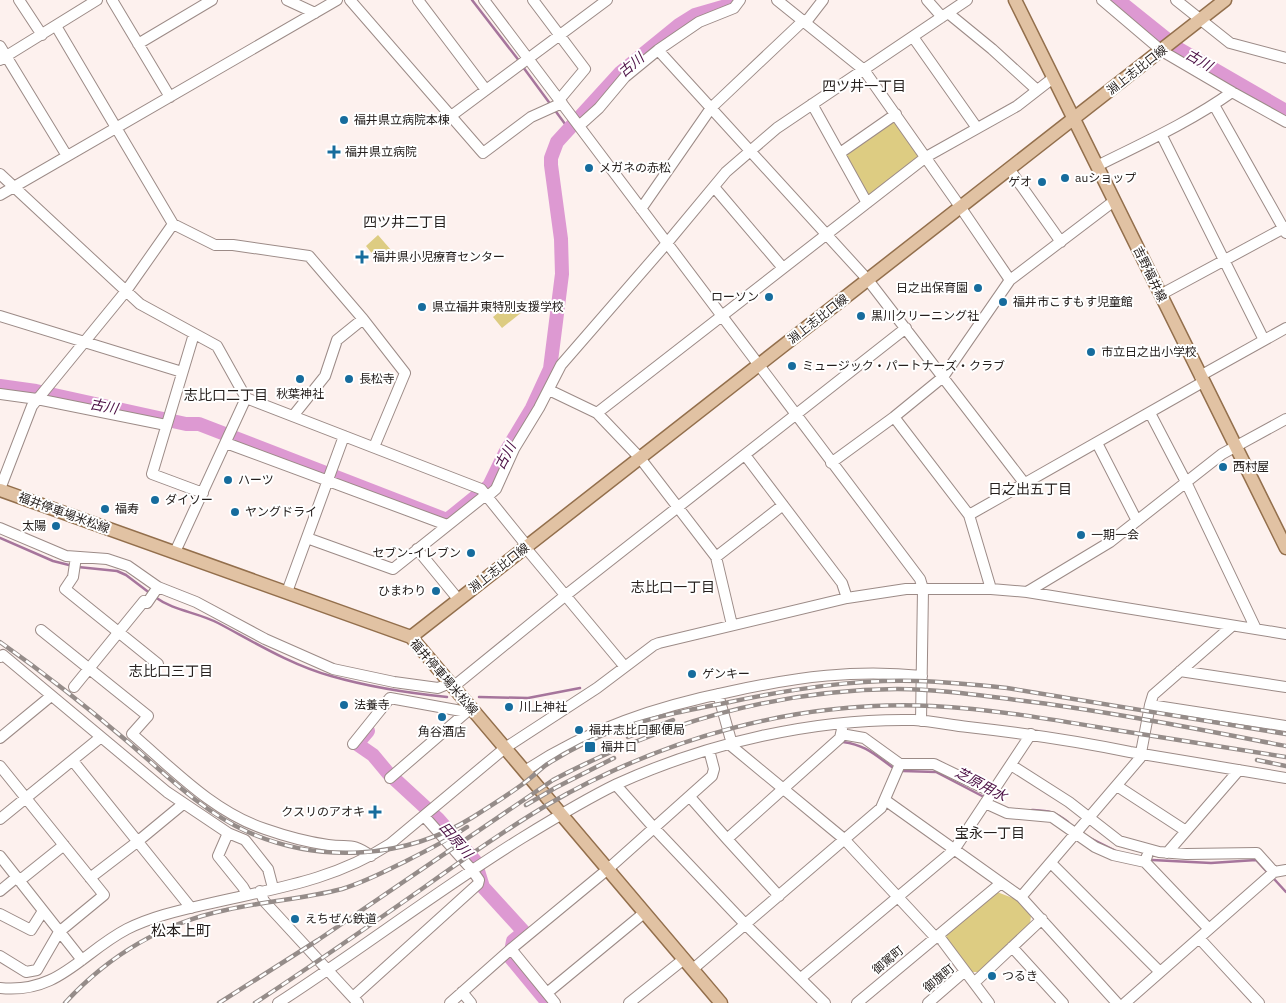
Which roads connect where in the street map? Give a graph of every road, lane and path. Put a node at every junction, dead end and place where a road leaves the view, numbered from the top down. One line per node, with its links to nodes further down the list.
1 (19, 0): 26 (street)
2 (97, 0): 25 (street)
3 (112, 0): 29 (street)
4 (212, 0): 29 (street)
5 (287, 0): 21 (street)
6 (338, 0): 21 (street)
7 (350, 0): 47 (street)
8 (418, 0): 38 (street)
9 (484, 0): 34 (street)
10 (533, 0): 27 (street)
11 (607, 0): 27 (street)
12 (740, 0): 32 (street)
13 (777, 0): 24 (street)
14 (824, 0): 24 (street)
15 (927, 0): 22 (street)
16 (967, 0): 22 (street)
17 (1015, 0): 37 (main road, 吉野福井線)
18 (1102, 0): 31 (street)
19 (1176, 0): 23 (street)
20 (1225, 0): 23 (main road, 淵上志比口線)
21 (315, 13): 41 (street)
22 (945, 15): 28 (street); 39 (street)
23 (1201, 20): 31 (main road, 淵上志比口線); 35 (street)
24 (805, 21): 36 (street); 45 (street)
25 (56, 26): 26 (street); 51 (street)
26 (42, 35): 33 (street)
27 (560, 35): 34 (street); 42 (street)
28 (913, 36): 36 (street); 52 (street)
29 (138, 44): 41 (street)
30 (0, 46): 33 (street)
31 (1168, 46): 40 (street); 48 (main road, 淵上志比口線)
32 (658, 50): 45 (street); 50 (street)
33 (4, 58): 56 (street)
34 (528, 58): 38 (street); 42 (street)
35 (1286, 58)
36 (864, 70): 43 (street); 46 (street)
37 (1053, 78): 39 (street); 48 (main road, 吉野福井線)
38 (486, 90): 47 (street)
39 (1037, 90): 52 (street)
40 (1232, 92): 44 (street); 49 (street)
41 (170, 96): 51 (street)
42 (561, 102): 47 (street); 50 (street)
43 (812, 104): 54 (street); 55 (street)
44 (1214, 105): 53 (street); 69 (street)
45 (711, 108): 54 (street); 67 (street)
46 (896, 114): 55 (street); 57 (street)
47 (451, 116)
48 (1074, 119): 58 (main road, 吉野福井線); 59 (main road, 淵上志比口線)
49 (1286, 122)
50 (579, 126): 67 (street)
51 (116, 128): 56 (street); 68 (street)
52 (977, 128): 57 (street)
53 (1161, 134): 58 (street); 73 (street)
54 (750, 150): 62 (street); 70 (street)
55 (840, 153): 65 (street)
56 (67, 156): 61 (street)
57 (926, 157): 65 (street); 66 (street)
58 (1097, 166): 64 (main road, 吉野福井線)
59 (1010, 170): 66 (main road, 淵上志比口線); 71 (street)
60 (0, 174): 61 (street)
61 (13, 187): 63 (street); 77 (street)
62 (714, 187): 72 (street); 74 (street)
63 (0, 195)
64 (1114, 201): 71 (street); 78 (main road, 吉野福井線)
65 (867, 203): 70 (street)
66 (961, 208): 75 (main road, 淵上志比口線); 76 (street)
67 (641, 209): 72 (street)
68 (173, 224): 77 (street); 81 (street)
69 (1285, 229): 73 (street)
70 (827, 234): 74 (street); 75 (street)
71 (1061, 242): 76 (street)
72 (667, 243): 80 (street); 91 (street)
73 (1224, 260): 78 (street); 85 (street)
74 (784, 268): 80 (street)
75 (868, 280): 82 (street); 87 (main road, 淵上志比口線)
76 (1010, 280): 89 (street)
77 (126, 291): 84 (street); 86 (street)
78 (1160, 295): 90 (main road, 吉野福井線)
79 (0, 316): 86 (street)
80 (722, 316): 87 (street); 95 (street)
81 (363, 319): 98 (street); 105 (street)
82 (906, 328): 89 (street); 97 (street)
83 (1286, 328): 85 (street)
84 (194, 334): 88 (street); 93 (street)
85 (1264, 340): 90 (street)
86 (84, 341): 88 (street); 94 (street)
87 (759, 365): 97 (street); 108 (main road, 淵上志比口線)
88 (182, 372): 101 (street)
89 (943, 377): 99 (street); 112 (street)
90 (1202, 379): 96 (street); 106 (main road, 吉野福井線)
91 (548, 390): 95 (street); 115 (street)
92 (0, 394): 94 (street)
93 (246, 398): 98 (street); 103 (street)
94 (37, 399): 101 (street); 113 (street)
95 (597, 413): 108 (street)
96 (1150, 413): 104 (street); 111 (street)
97 (796, 415): 107 (street); 109 (street)
98 (293, 416): 102 (street)
99 (894, 417): 109 (street); 118 (street)
100 (1286, 420): 106 (street)
101 (166, 425): 114 (street)
102 (344, 436): 105 (street); 110 (street)
103 (226, 442): 110 (street); 114 (street)
104 (1097, 443): 112 (street); 119 (street)
105 (374, 447): 115 (street)
106 (1237, 447): 111 (street); 123 (main road, 吉野福井線)
107 (745, 455): 116 (street); 117 (street)
108 (640, 458): 117 (street); 124 (main road, 淵上志比口線)
109 (831, 463): 130 (street)
110 (328, 480): 120 (street); 122 (street)
111 (1186, 482): 119 (street); 139 (street)
112 (1025, 484): 118 (street)
113 (0, 490): 126 (main road, 福井停車場米松線)
114 (203, 493): 126 (street)
115 (488, 495): 120 (street); 124 (street)
116 (783, 505): 127 (street); 135 (street)
117 (678, 508): 127 (street); 134 (street)
118 (969, 515): 131 (street)
119 (1137, 521): 133 (street)
120 (447, 526): 125 (street)
121 (0, 528): 128 (street)
122 (307, 538): 125 (street); 132 (street)
123 (1284, 540)
124 (526, 546): 134 (street); 136 (main road, 淵上志比口線)
125 (417, 550): 136 (street)
126 (175, 552): 132 (main road, 福井停車場米松線)
127 (716, 556): 137 (street)
128 (76, 557): 129 (street); 141 (street)
129 (158, 587): 141 (street); 153 (street)
130 (923, 589): 131 (street); 135 (street); 149 (street)
131 (991, 589): 133 (street)
132 (287, 592): 143 (main road, 福井停車場米松線)
133 (1027, 592): 138 (street)
134 (566, 595): 146 (street); 150 (street)
135 (847, 598): 137 (street)
136 (458, 599): 143 (main road, 淵上志比口線)
137 (732, 625): 146 (street)
138 (1232, 626): 139 (street); 148 (street)
139 (1256, 629): 142 (street)
140 (40, 630): 147 (street)
141 (119, 632): 145 (street); 147 (street)
142 (1286, 634)
143 (411, 638): 150 (main road, 福井停車場米松線)
144 (0, 657): 155 (street)
145 (158, 664)
146 (625, 667): 166 (street)
147 (89, 668): 151 (street); 202 (street)
148 (1180, 671): 152 (street); 156 (street)
149 (922, 676): 154 (street); 158 (street)
150 (452, 685): 153 (street); 157 (main road, 福井停車場米松線)
151 (74, 687)
152 (1286, 687)
153 (393, 690): 157 (street); 164 (street)
154 (718, 694): 165 (street); 174 (street)
155 (51, 696): 162 (street); 163 (street)
156 (1150, 705): 159 (street); 168 (street)
157 (469, 710): 166 (main road, 福井停車場米松線); 175 (street)
158 (921, 721): 160 (street); 161 (street)
159 (1286, 726)
160 (842, 729): 165 (street); 170 (street); 179 (street)
161 (1031, 734): 168 (street); 171 (street)
162 (0, 738)
163 (102, 738): 169 (street); 185 (street)
164 (353, 744)
165 (731, 744): 167 (street); 179 (street)
166 (505, 748): 174 (main road, 福井停車場米松線); 187 (street)
167 (709, 750): 177 (street); 181 (street)
168 (1142, 754): 173 (street); 178 (street)
169 (73, 761): 182 (street); 196 (street)
170 (900, 764): 180 (street); 183 (street)
171 (1011, 765): 180 (street); 188 (street)
172 (0, 766): 182 (street)
173 (1239, 770): 176 (street); 191 (street)
174 (524, 771): 186 (main road, 福井停車場米松線)
175 (390, 778)
176 (1286, 778)
177 (616, 785): 186 (street); 190 (street)
178 (1117, 786): 188 (street); 191 (street)
179 (782, 789): 194 (street); 195 (street)
180 (992, 792): 184 (street)
181 (690, 797): 190 (street); 195 (street)
182 (26, 798): 189 (street); 197 (street)
183 (885, 800): 194 (street); 198 (street)
184 (985, 803): 193 (street); 198 (street)
185 (183, 804): 192 (street); 196 (street)
186 (562, 814): 205 (main road, 福井停車場米松線); 206 (street)
187 (424, 816): 202 (street); 206 (street)
188 (1089, 818): 193 (street); 199 (street)
189 (0, 819)
190 (654, 829): 205 (street); 224 (street)
191 (1186, 831): 200 (street)
192 (228, 833): 212 (street); 215 (street)
193 (1076, 835): 203 (street); 204 (street)
194 (844, 839): 216 (street); 217 (street)
195 (727, 840): 216 (street)
196 (137, 842): 209 (street); 219 (street)
197 (64, 845): 209 (street); 210 (street)
198 (954, 850): 211 (street); 217 (street)
199 (1149, 850): 200 (street); 204 (street)
200 (1167, 853): 208 (street)
201 (0, 856): 210 (street)
202 (371, 856): 212 (street)
203 (1051, 862): 218 (street); 237 (street)
204 (1145, 862): 225 (street)
205 (608, 869): 221 (main road, 福井停車場米松線); 230 (street)
206 (472, 870): 234 (street); 243 (street)
207 (1286, 870): 208 (street)
208 (1274, 872): 225 (street)
209 (90, 878): 226 (street)
210 (18, 879): 213 (street); 220 (street)
211 (1001, 883): 218 (street); 227 (street, 御駕町)
212 (273, 888): 214 (street)
213 (0, 891)
214 (260, 891): 215 (street); 234 (street)
215 (247, 894): 219 (street)
216 (779, 896): 224 (street)
217 (897, 896): 227 (street); 238 (street)
218 (1021, 897): 223 (street)
219 (191, 908): 233 (street)
220 (43, 911): 222 (street); 226 (street)
221 (644, 913): 232 (main road, 福井停車場米松線); 242 (street)
222 (0, 914)
223 (1042, 919): 229 (street); 255 (street)
224 (746, 925): 235 (street); 238 (street)
225 (1209, 930): 228 (street)
226 (59, 932): 231 (street); 233 (street)
227 (935, 937): 236 (street); 251 (street, 御駕町)
228 (1199, 938): 237 (street); 257 (street)
229 (1012, 947): 239 (street); 254 (street)
230 (511, 949): 241 (street); 242 (street)
231 (0, 956)
232 (684, 959): 235 (main road, 福井停車場米松線); 248 (street)
233 (82, 960): 240 (street)
234 (328, 970): 243 (street); 244 (street)
235 (693, 970): 249 (main road, 福井停車場米松線)
236 (965, 972): 239 (street); 252 (street, 御旗町)
237 (1160, 972): 256 (street)
238 (801, 978): 250 (street)
239 (974, 983): 253 (street)
240 (0, 988)
241 (462, 992): 245 (street); 246 (street)
242 (547, 993): 247 (street)
243 (355, 1000)
244 (278, 1003)
245 (450, 1003)
246 (471, 1003)
247 (555, 1003)
248 (629, 1003)
249 (721, 1003)
250 (825, 1003)
251 (856, 1003)
252 (928, 1003)
253 (989, 1003)
254 (1064, 1003)
255 (1117, 1003)
256 (1125, 1003)
257 (1260, 1003)

